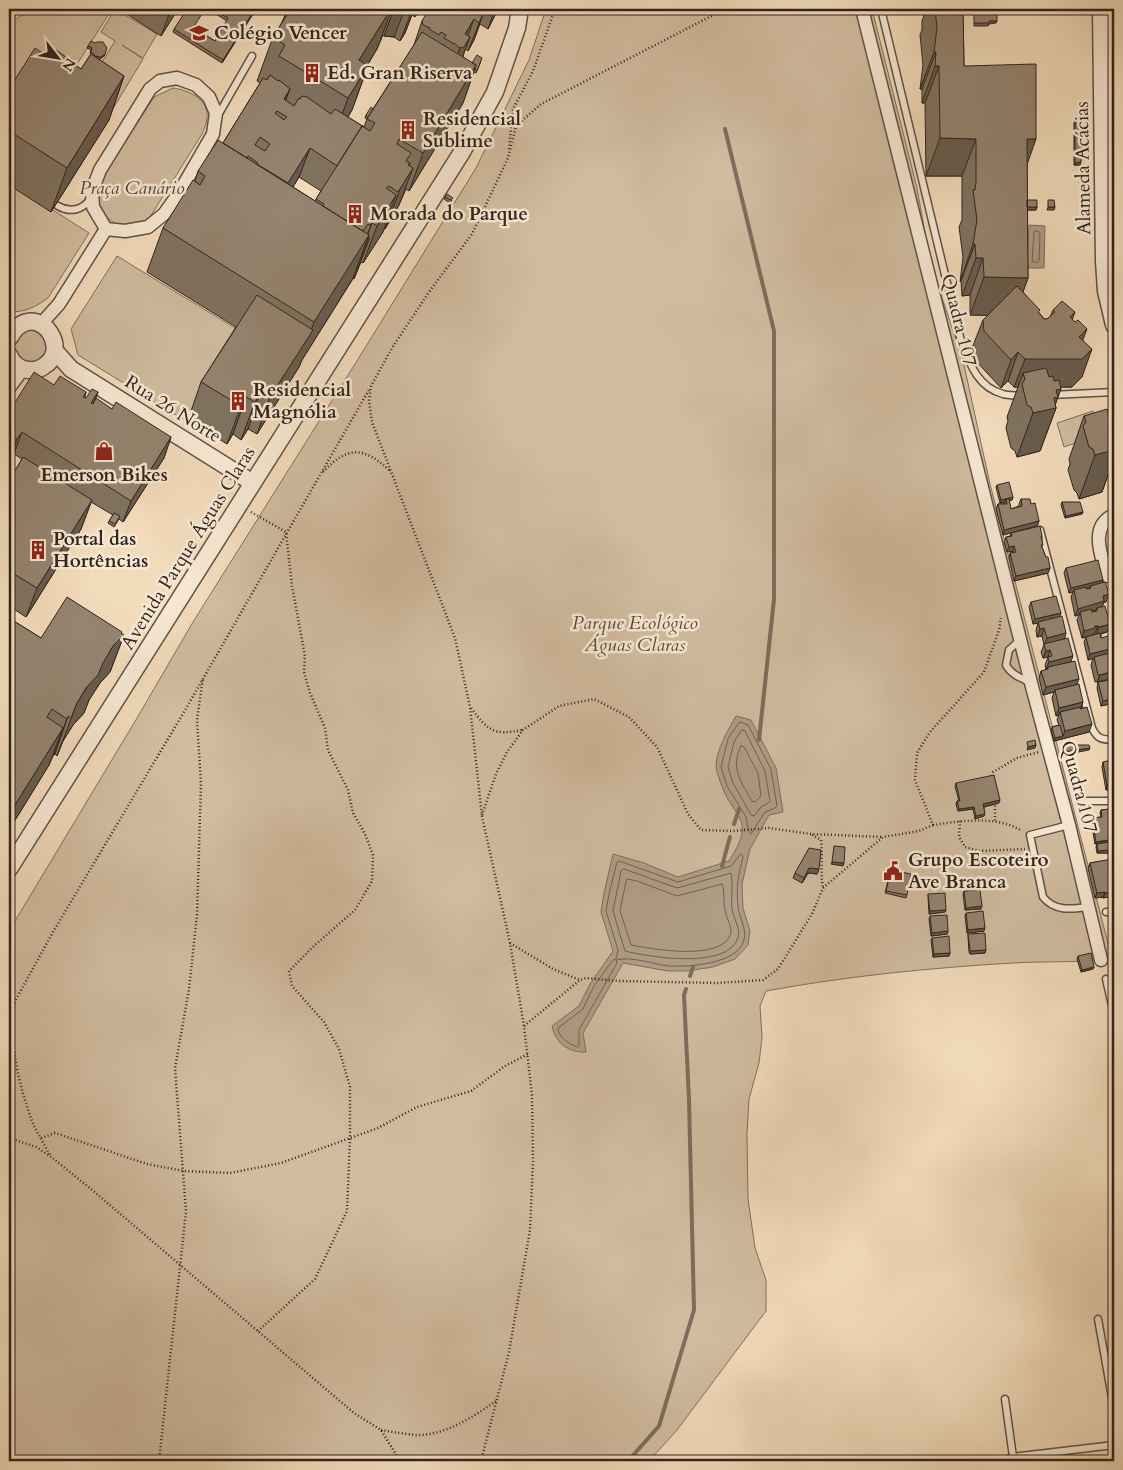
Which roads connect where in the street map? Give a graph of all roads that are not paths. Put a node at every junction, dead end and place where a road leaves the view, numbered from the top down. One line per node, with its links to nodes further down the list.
1 (520, 9): 19 (street, Avenida Parque Águas Claras)
2 (862, 9): 23 (street, Quadra 107)
3 (881, 9): 17 (lane)
4 (1103, 10): 10 (street, Alameda Acácias)
5 (252, 56): 6 (lane)
6 (215, 120): 7 (street); 9 (street)
7 (92, 196): 8 (lane); 9 (street)
8 (58, 206)
9 (106, 229): 11 (street)
10 (1114, 325)
11 (46, 328): 12 (street); 13 (street)
12 (12, 329)
13 (32, 364): 14 (street); 15 (street); 19 (street, Rua 26 Norte)
14 (9, 384)
15 (9, 388)
16 (1114, 392): 18 (lane)
17 (1030, 396)
18 (1039, 396)
19 (252, 483): 29 (street, Avenida Parque Águas Claras)
20 (1114, 515): 22 (street)
21 (1040, 529): 25 (lane)
22 (1107, 576)
23 (1020, 640): 24 (street, Quadra 107); 24 (lane)
24 (1031, 683): 28 (street, Quadra 107)
25 (1114, 740)
26 (1114, 801): 27 (lane)
27 (1081, 802)
28 (1069, 825): 30 (street, Quadra 107); 30 (lane)
29 (11, 860)
30 (1089, 907): 33 (street, Quadra 107)
31 (1106, 912): 32 (lane)
32 (1114, 912)
33 (1102, 960)
34 (1106, 979): 35 (lane)
35 (1114, 1014)
36 (1098, 1320): 38 (lane)
37 (1006, 1400): 40 (lane)
38 (1114, 1409)
39 (1114, 1445): 40 (lane)
40 (1013, 1457): 41 (lane)
41 (1002, 1461)

